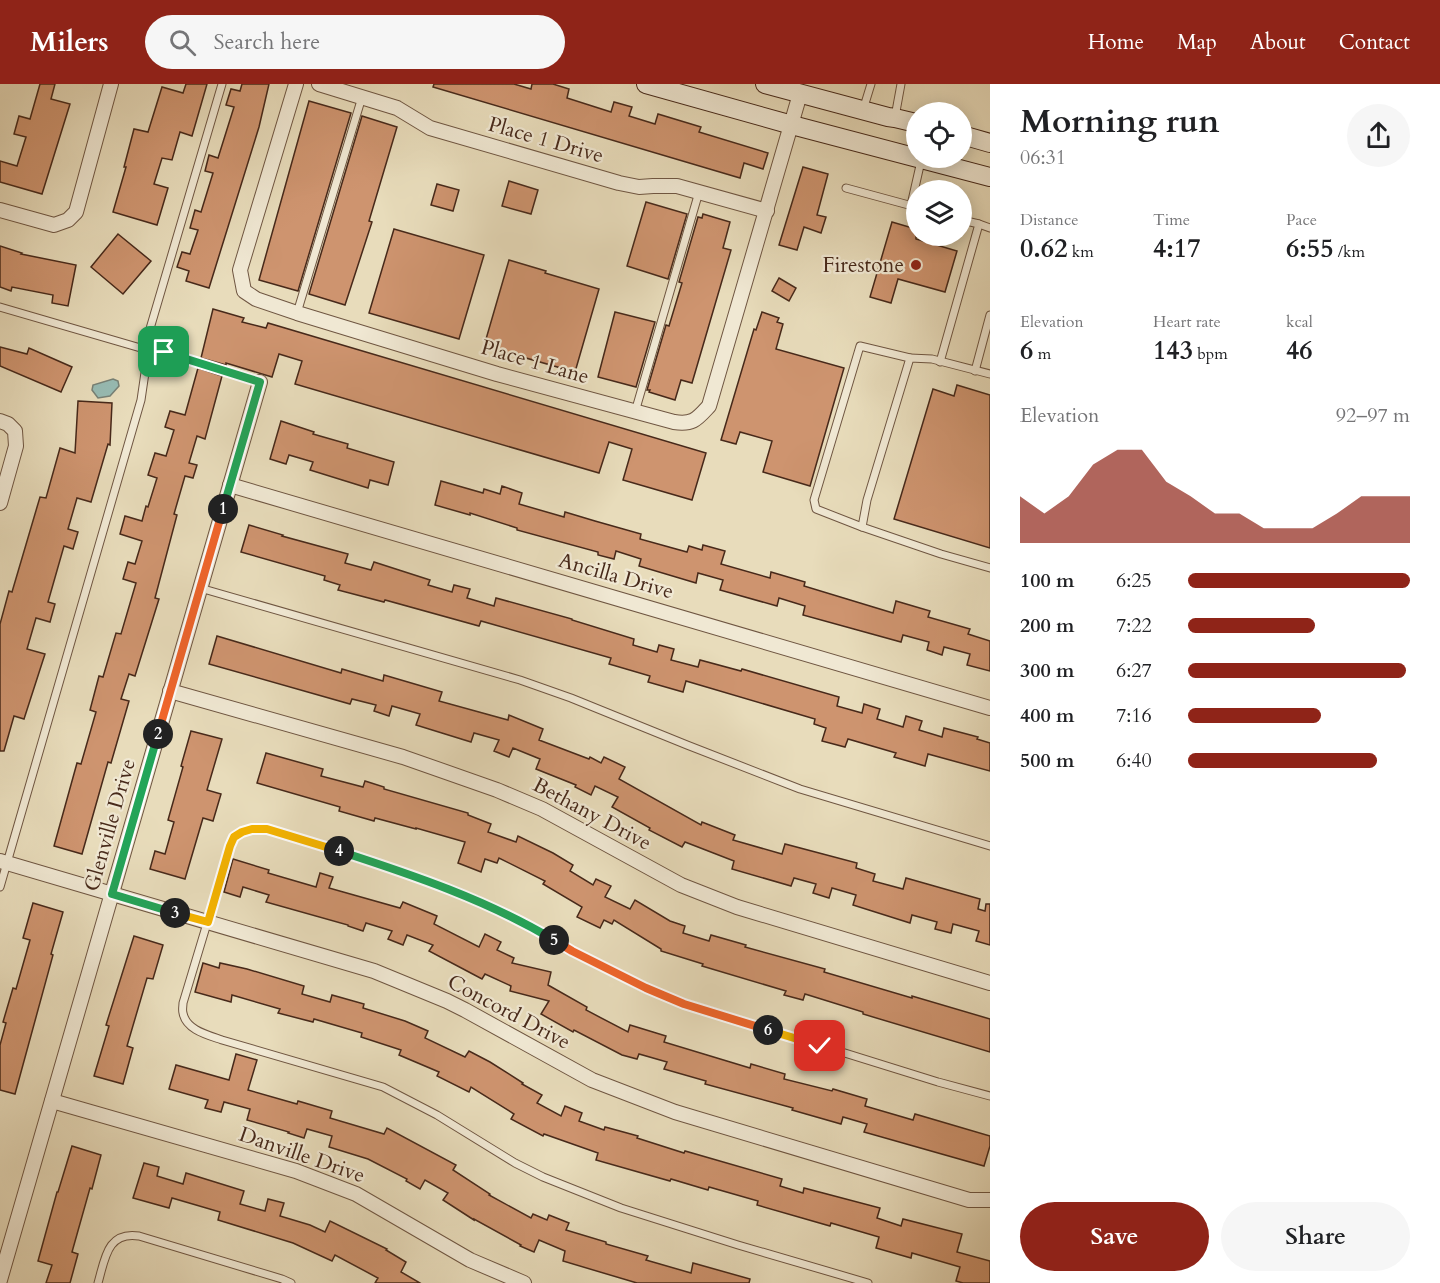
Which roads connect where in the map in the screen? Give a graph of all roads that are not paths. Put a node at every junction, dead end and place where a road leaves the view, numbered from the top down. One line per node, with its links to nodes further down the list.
1 (111, 84): 23 (street)
2 (222, 84): 31 (lane)
3 (296, 84): 29 (street, Place 1 Lane)
4 (319, 84): 10 (street, Place 1 Drive)
5 (646, 84): 14 (main road)
6 (765, 84): 9 (main road)
7 (871, 84): 11 (lane)
8 (901, 84): 12 (lane)
9 (800, 94): 11 (main road); 14 (street, Place 1 Lane)
10 (362, 97): 21 (street, Place 1 Drive); 29 (lane)
11 (863, 111): 12 (main road)
12 (895, 118): 13 (main road)
13 (906, 121)
14 (792, 125): 17 (main road); 24 (street, Place 1 Lane)
15 (972, 138): 16 (main road)
16 (990, 143)
17 (906, 155)
18 (956, 168): 19 (main road)
19 (990, 177)
20 (846, 188): 22 (lane)
21 (699, 192): 24 (street, Place 1 Drive); 37 (lane)
22 (906, 204)
23 (0, 210)
24 (767, 211): 37 (street, Place 1 Lane)
25 (972, 222): 26 (lane)
26 (979, 224): 27 (lane); 33 (lane)
27 (990, 228)
28 (0, 307): 31 (lane)
29 (297, 313): 37 (street, Place 1 Lane)
30 (990, 315): 34 (lane)
31 (144, 349): 36 (lane); 47 (lane)
32 (910, 358): 33 (lane); 41 (lane); 41 (lane)
33 (940, 362): 34 (lane)
34 (975, 370): 35 (lane)
35 (990, 374)
36 (260, 382): 39 (street, Glenville Drive)
37 (635, 412)
38 (0, 422): 40 (street)
39 (230, 485): 43 (street, Glenville Drive); 45 (street, Ancilla Drive)
40 (0, 503)
41 (862, 527): 42 (lane)
42 (990, 568)
43 (199, 588): 44 (street, Glenville Drive); 46 (lane)
44 (170, 691): 49 (street, Glenville Drive); 51 (street, Bethany Drive)
45 (990, 708)
46 (990, 846)
47 (4, 862): 48 (lane); 49 (street, Concord Drive)
48 (0, 887)
49 (112, 894): 50 (street, Concord Drive); 53 (street, Glenville Drive)
50 (208, 922): 52 (lane); 54 (street, Concord Drive); 59 (lane)
51 (990, 983)
52 (990, 1096)
53 (52, 1101): 55 (street, Glenville Drive); 58 (street, Danville Drive)
54 (990, 1200)
55 (0, 1280)
56 (98, 1283): 57 (lane)
57 (291, 1283)
58 (524, 1283)
59 (868, 1283)

